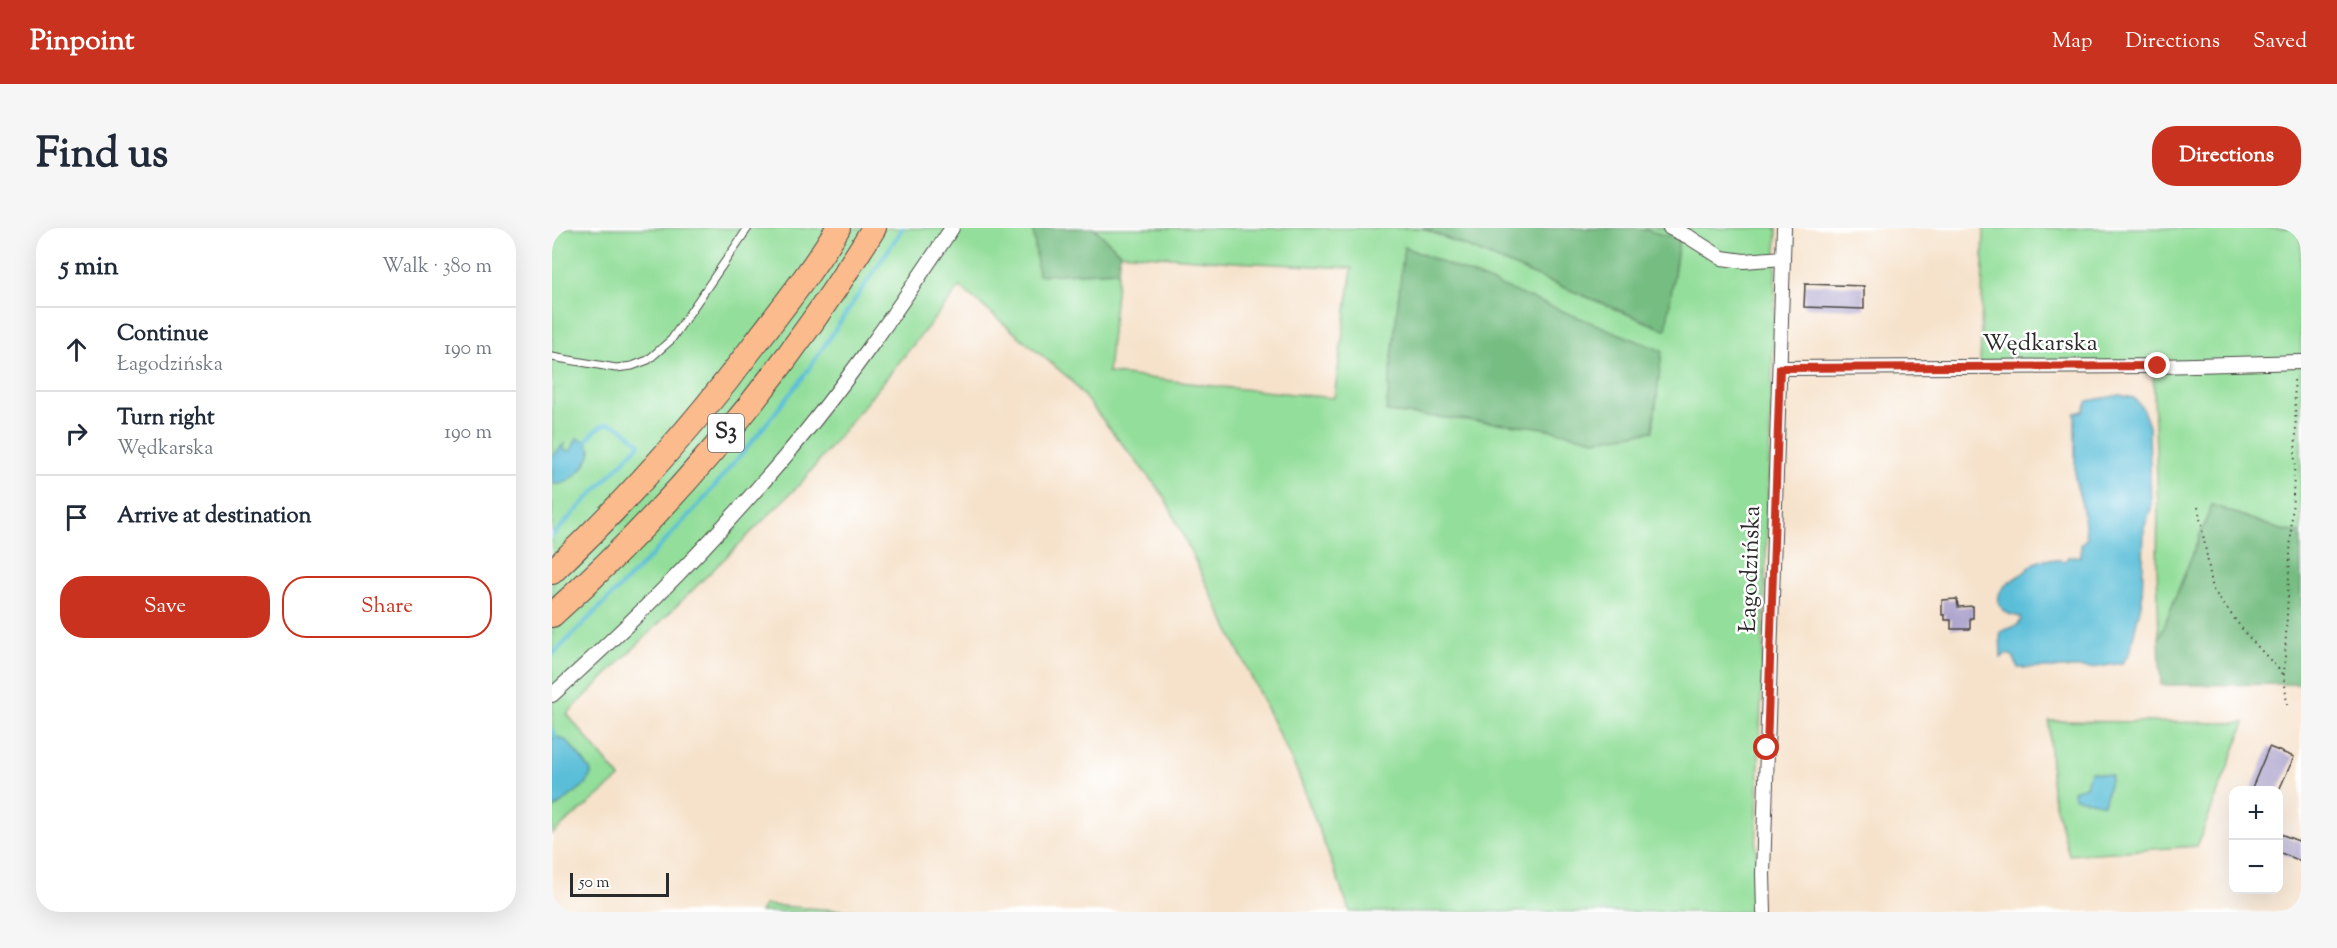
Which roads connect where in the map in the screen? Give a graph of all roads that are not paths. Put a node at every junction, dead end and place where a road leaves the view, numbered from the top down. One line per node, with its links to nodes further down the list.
1 (748, 228): 8 (lane)
2 (837, 228): 11 (highway, S3)
3 (874, 228): 12 (highway, S3)
4 (951, 228): 13 (street)
5 (1670, 228): 7 (street)
6 (1784, 228): 7 (street, Łagodzińska)
7 (1784, 258): 10 (street, Łagodzińska)
8 (552, 357)
9 (2298, 362): 10 (street, Wędkarska)
10 (1780, 368): 14 (street, Łagodzińska)
11 (552, 572)
12 (552, 615)
13 (552, 695)
14 (1764, 912)

